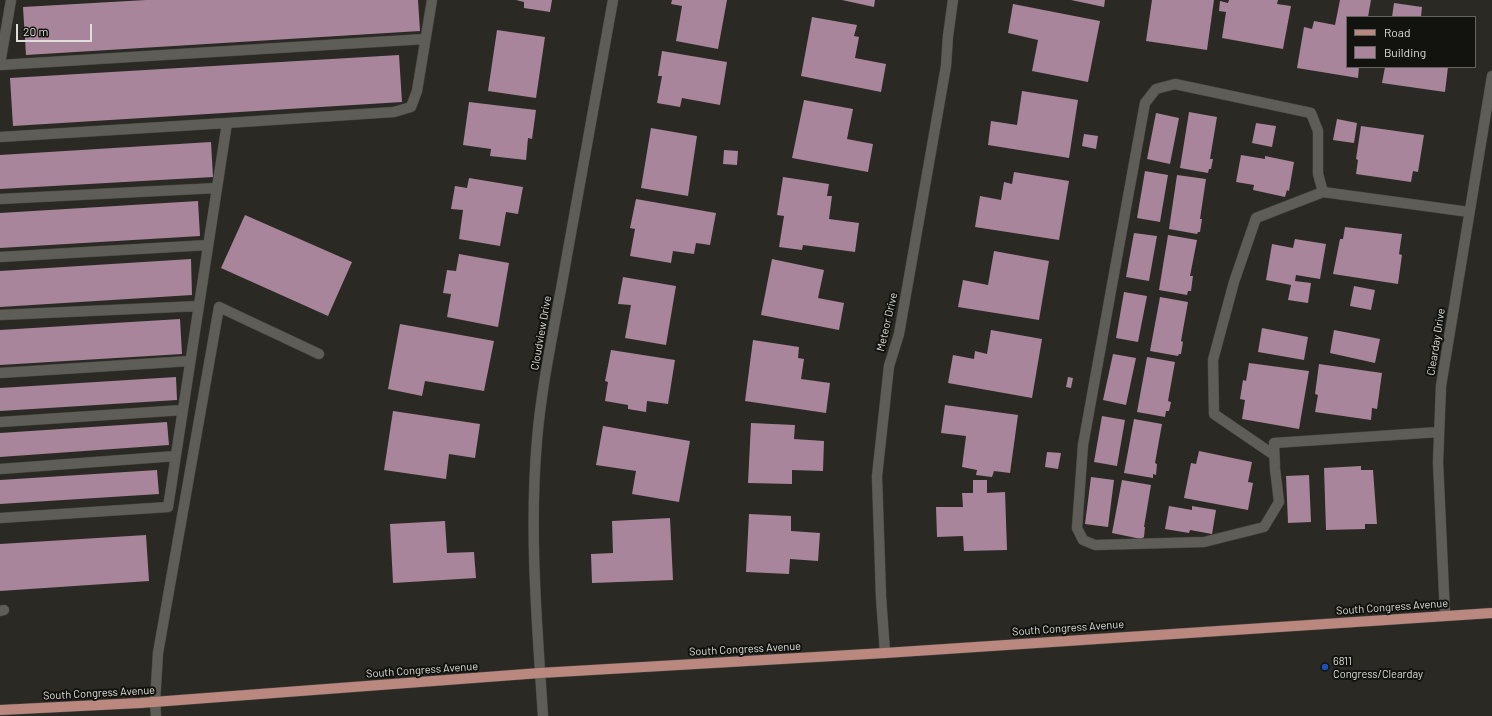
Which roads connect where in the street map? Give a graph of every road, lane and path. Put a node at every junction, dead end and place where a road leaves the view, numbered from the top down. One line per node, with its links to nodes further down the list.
1 (11, 0): 6 (street)
2 (432, 0): 5 (street)
3 (613, 0): 32 (street, Cloudview Drive)
4 (954, 0): 31 (street, Meteor Drive)
5 (425, 39): 6 (street); 9 (street)
6 (0, 65)
7 (1492, 76): 8 (street, Clearday Drive)
8 (1490, 101): 14 (street, Clearday Drive)
9 (227, 123): 10 (street); 11 (street)
10 (0, 137)
11 (217, 188): 13 (street); 15 (street)
12 (1323, 192): 14 (street); 25 (street); 25 (street)
13 (0, 200)
14 (1469, 212): 24 (street, Clearday Drive)
15 (208, 245): 16 (street); 17 (street)
16 (0, 257)
17 (199, 306): 18 (street); 20 (street)
18 (0, 316)
19 (319, 354): 33 (street)
20 (190, 361): 21 (street); 22 (street)
21 (0, 373)
22 (183, 410): 23 (street); 26 (street)
23 (0, 422)
24 (1439, 432): 25 (street); 30 (street, Clearday Drive)
25 (1274, 455)
26 (176, 456): 27 (street); 28 (street)
27 (0, 469)
28 (0, 518)
29 (1492, 613): 30 (main road, South Congress Avenue)
30 (1445, 615): 31 (main road, South Congress Avenue)
31 (885, 653): 32 (main road, South Congress Avenue)
32 (540, 673): 33 (main road, South Congress Avenue); 36 (street, Cloudview Drive)
33 (155, 702): 34 (main road, South Congress Avenue); 35 (street)
34 (0, 710)
35 (156, 716)
36 (543, 716)

